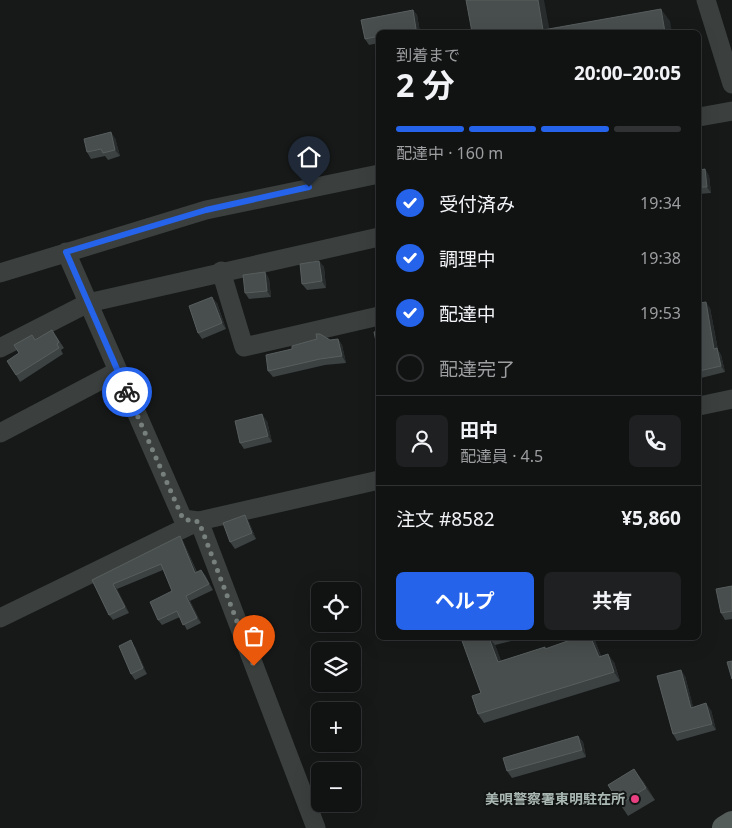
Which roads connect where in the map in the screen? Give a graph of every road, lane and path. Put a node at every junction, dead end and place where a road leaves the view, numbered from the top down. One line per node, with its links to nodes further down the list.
1 (706, 0): 2 (street)
2 (732, 84)
3 (732, 111): 4 (street)
4 (701, 117)
5 (376, 175): 7 (street)
6 (376, 239): 8 (street)
7 (66, 252): 9 (street); 10 (street)
8 (221, 272): 10 (street); 11 (street)
9 (0, 273)
10 (88, 303): 12 (street); 13 (street)
11 (376, 317)
12 (0, 348)
13 (118, 371): 16 (street); 18 (street)
14 (732, 399): 15 (street)
15 (701, 406)
16 (0, 433)
17 (376, 481): 18 (street)
18 (199, 522): 19 (street); 21 (street)
19 (0, 618)
20 (732, 824): 22 (main road)
21 (316, 828)
22 (724, 828)

